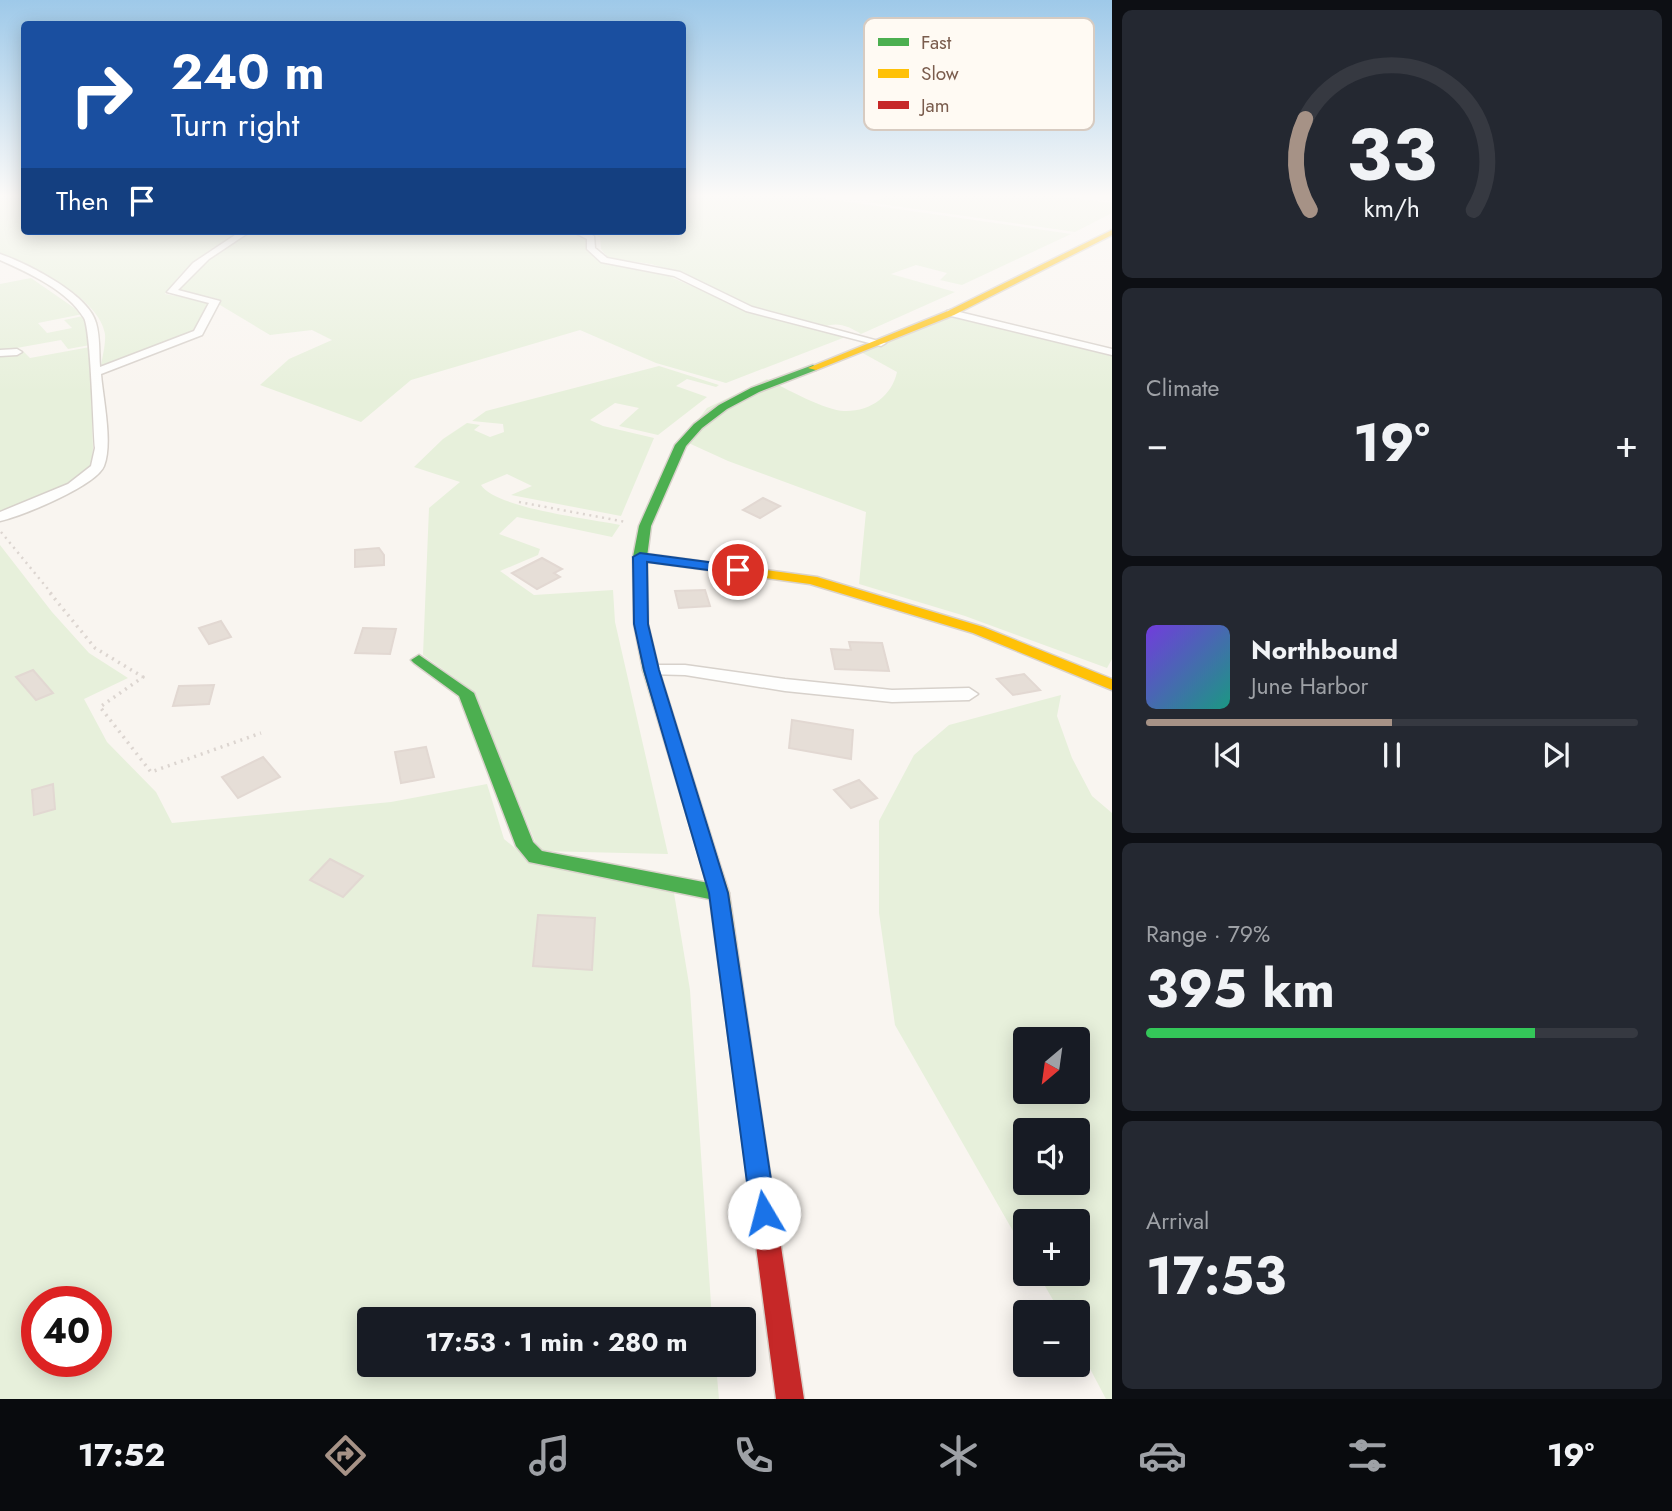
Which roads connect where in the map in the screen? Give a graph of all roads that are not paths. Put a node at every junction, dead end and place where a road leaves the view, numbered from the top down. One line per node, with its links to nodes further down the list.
1 (9, 261): 10 (street)
2 (199, 261): 10 (street)
3 (611, 261): 6 (street)
4 (1057, 261): 5 (street)
5 (951, 313): 6 (street); 8 (street)
6 (881, 343): 12 (street)
7 (17, 352): 9 (street)
8 (1112, 352)
9 (0, 353)
10 (96, 372): 11 (street)
11 (0, 517)
12 (640, 557): 14 (street); 15 (street)
13 (419, 660): 17 (street)
14 (651, 670): 16 (street); 17 (street)
15 (1112, 685)
16 (969, 694)
17 (719, 893): 18 (street)
18 (790, 1399)

